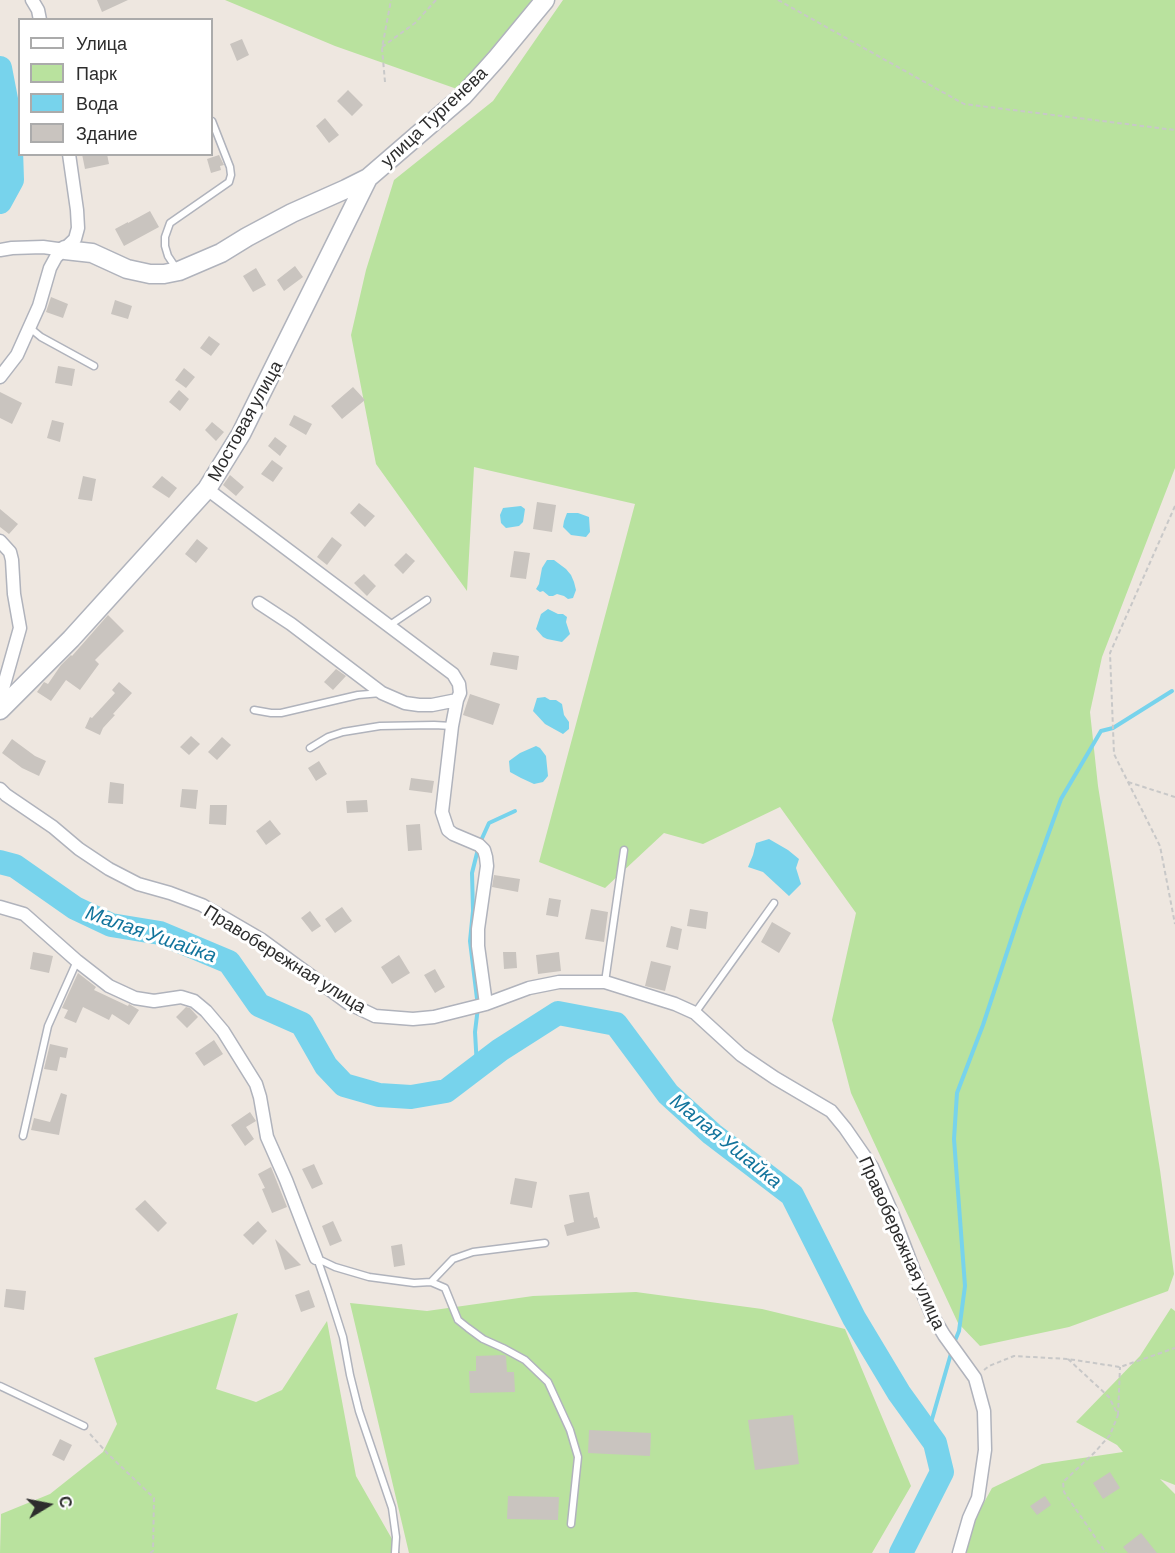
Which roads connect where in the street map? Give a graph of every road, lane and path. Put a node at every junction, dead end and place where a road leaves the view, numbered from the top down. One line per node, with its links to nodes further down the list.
1 (32, 0): 6 (street)
2 (391, 0): 7 (path)
3 (436, 0): 7 (path)
4 (545, 0): 12 (street, улица Тургенева)
5 (778, 0): 10 (path)
6 (40, 18)
7 (382, 48): 8 (path)
8 (385, 82)
9 (213, 124): 15 (lane)
10 (1175, 130)
11 (69, 156): 14 (street)
12 (368, 178): 15 (street); 19 (street, Мостовая улица)
13 (6, 249): 14 (street)
14 (65, 250): 15 (street); 16 (street)
15 (179, 271)
16 (29, 328): 17 (lane); 18 (street)
17 (94, 366)
18 (0, 376)
19 (207, 489): 24 (street); 28 (street, Мостовая улица)
20 (1175, 506): 32 (path)
21 (0, 541): 26 (street)
22 (427, 600): 24 (lane)
23 (259, 603): 25 (street)
24 (390, 626): 27 (street)
25 (382, 693): 27 (street); 29 (lane)
26 (0, 699)
27 (457, 700): 30 (street)
28 (0, 710)
29 (254, 710)
30 (452, 726): 31 (lane); 41 (street)
31 (310, 748)
32 (1128, 782): 34 (path); 38 (path)
33 (0, 789): 41 (street, Правобережная улица)
34 (1175, 797)
35 (624, 850): 40 (lane)
36 (774, 903): 42 (lane)
37 (0, 907): 39 (street)
38 (1175, 924)
39 (77, 961): 43 (lane); 45 (street)
40 (605, 982): 41 (street, Правобережная улица); 42 (street, Правобережная улица)
41 (486, 1004)
42 (695, 1013): 50 (street, Правобережная улица)
43 (23, 1136)
44 (545, 1243): 46 (lane)
45 (316, 1258): 46 (lane); 56 (lane)
46 (431, 1282): 54 (lane)
47 (1175, 1348): 49 (path)
48 (1068, 1359): 49 (path); 50 (path); 52 (path)
49 (1120, 1367): 52 (path)
50 (975, 1378): 57 (street, Правобережная улица)
51 (0, 1386): 53 (lane)
52 (1118, 1415): 58 (path)
53 (84, 1426): 55 (path)
54 (571, 1524)
55 (150, 1553)
56 (395, 1553)
57 (959, 1553)
58 (1106, 1553)

